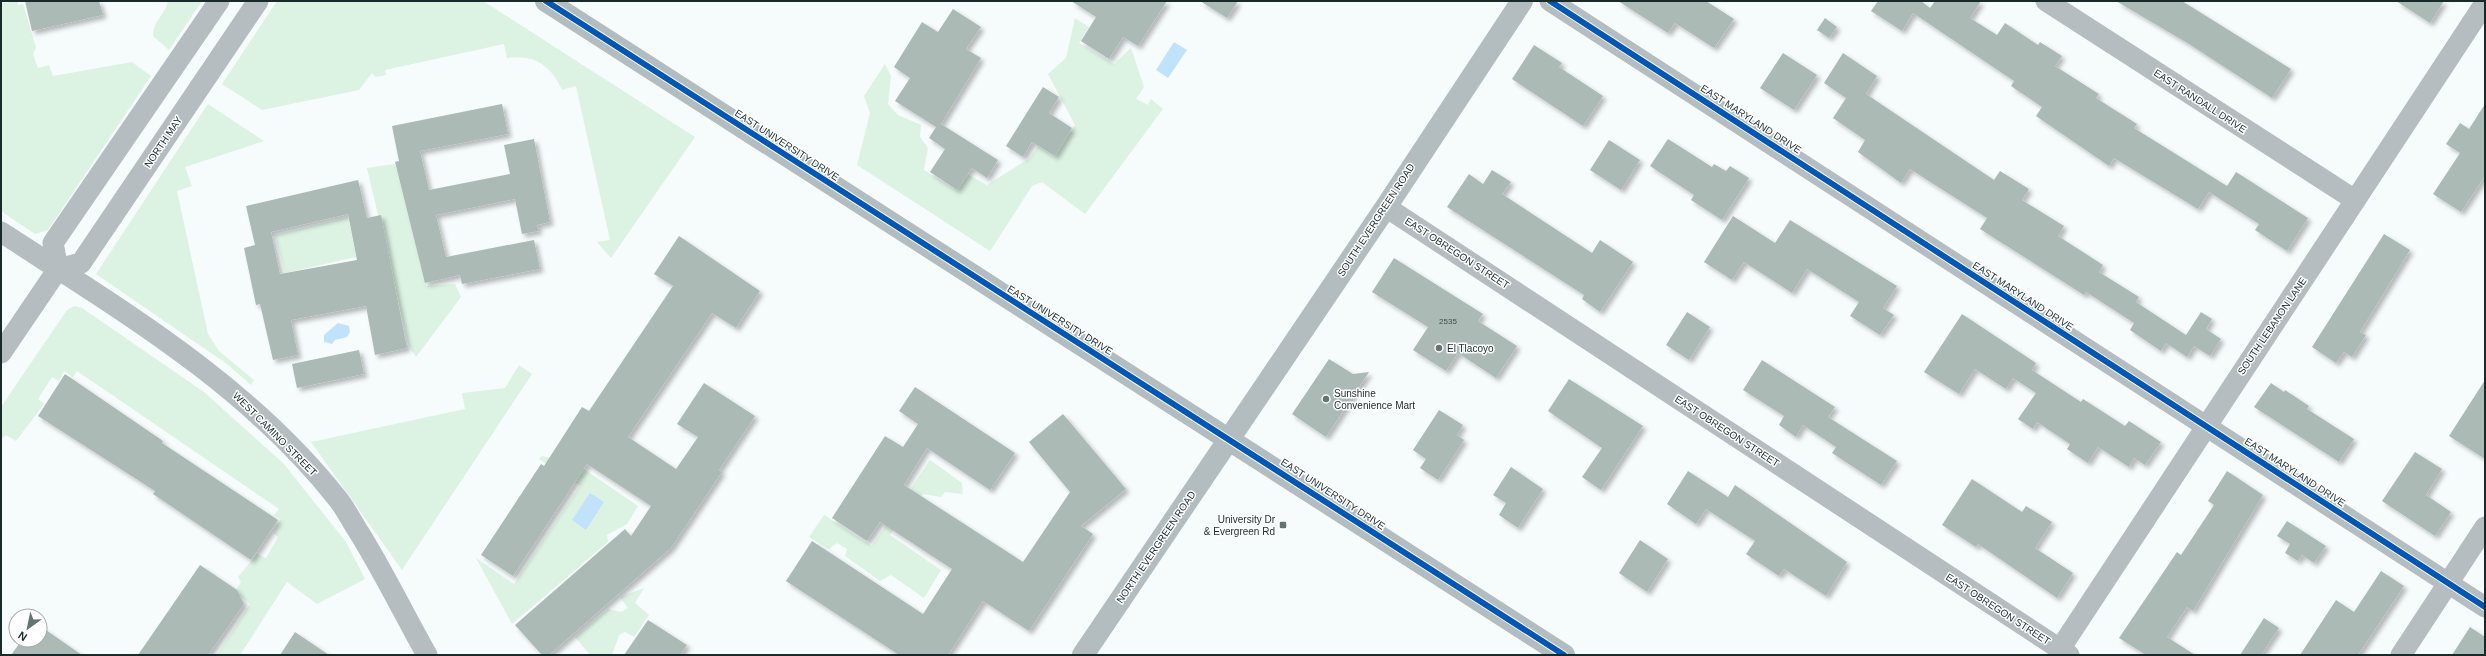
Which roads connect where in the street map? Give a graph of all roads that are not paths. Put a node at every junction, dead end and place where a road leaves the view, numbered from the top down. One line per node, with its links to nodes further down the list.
1 (219, 1): 11 (street)
2 (258, 1): 11 (street, NORTH MAY)
3 (546, 1): 14 (main road, EAST UNIVERSITY DRIVE)
4 (1522, 1): 9 (main road, SOUTH EVERGREEN ROAD)
5 (1550, 1): 13 (street, EAST MARYLAND DRIVE)
6 (2046, 1): 8 (street, EAST RANDALL DRIVE)
7 (2485, 3): 8 (street, SOUTH LEBANON LANE)
8 (2355, 200): 13 (street, SOUTH LEBANON LANE)
9 (1386, 206): 14 (main road, SOUTH EVERGREEN ROAD); 18 (street, EAST OBREGON STREET)
10 (1, 232): 11 (street, WEST CAMINO STREET)
11 (58, 269): 12 (street); 19 (street, WEST CAMINO STREET)
12 (1, 353)
13 (2206, 426): 16 (street, EAST MARYLAND DRIVE); 18 (street, SOUTH LEBANON LANE)
14 (1230, 440): 20 (main road, NORTH EVERGREEN ROAD); 21 (main road, EAST UNIVERSITY DRIVE)
15 (2485, 527): 16 (street)
16 (2448, 583): 17 (street, EAST MARYLAND DRIVE); 22 (street)
17 (2485, 607)
18 (2064, 652)
19 (426, 655)
20 (1083, 655)
21 (1564, 655)
22 (2401, 655)

